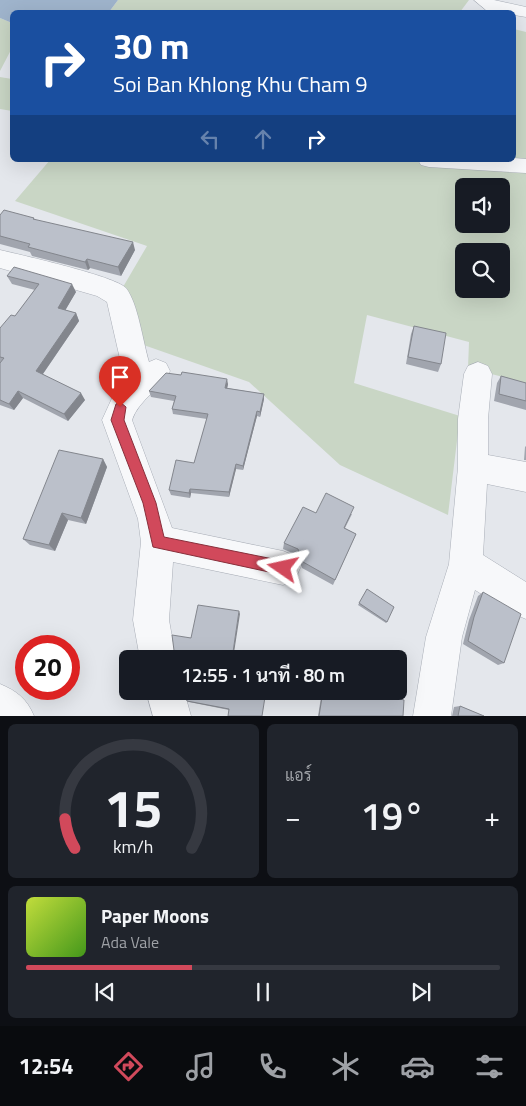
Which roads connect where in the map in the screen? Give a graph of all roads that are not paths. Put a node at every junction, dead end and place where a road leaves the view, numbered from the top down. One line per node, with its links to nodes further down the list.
1 (482, 0): 2 (street)
2 (515, 10)
3 (461, 162): 4 (street)
4 (526, 166)
5 (0, 260): 9 (street)
6 (478, 374): 7 (street)
7 (473, 466): 8 (street); 10 (street)
8 (526, 476)
9 (158, 542): 11 (street); 13 (street)
10 (466, 564): 12 (street); 18 (street)
11 (283, 568)
12 (526, 602)
13 (156, 650)
14 (168, 700): 17 (street)
15 (0, 703): 16 (street)
16 (15, 716)
17 (172, 716)
18 (432, 716)

